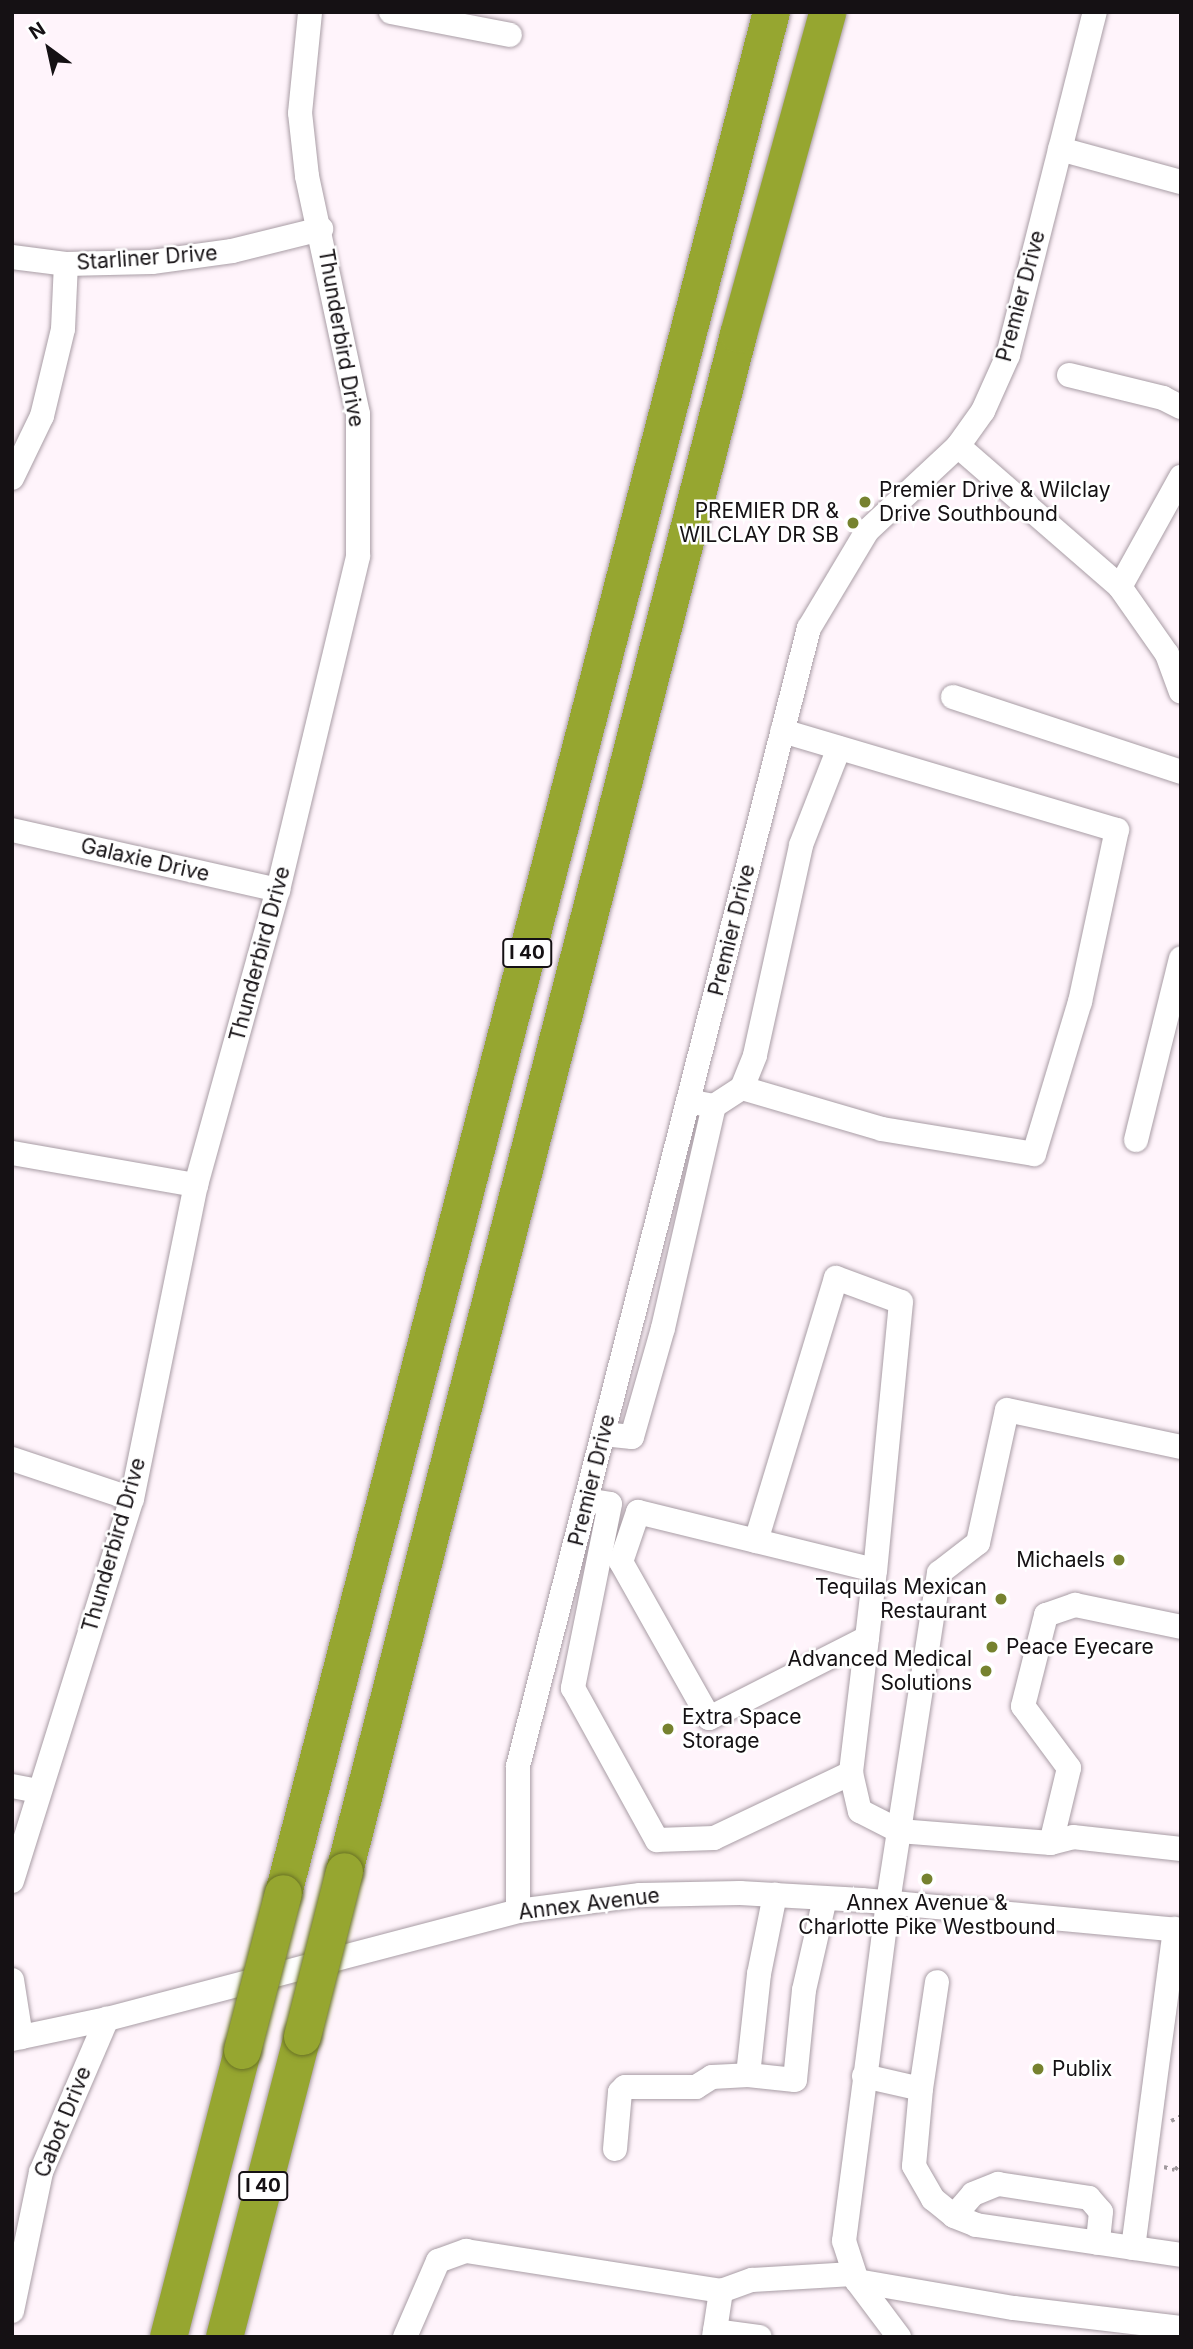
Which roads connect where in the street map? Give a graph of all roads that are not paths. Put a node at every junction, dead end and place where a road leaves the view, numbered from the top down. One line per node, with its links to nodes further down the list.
1 (310, 12): 9 (street, Thunderbird Drive)
2 (391, 12): 6 (street)
3 (772, 12): 71 (highway, I 40, bridge)
4 (827, 12): 72 (highway, I 40, bridge)
5 (1095, 12): 7 (street, Premier Drive)
6 (510, 35)
7 (1060, 149): 8 (street); 14 (street, Premier Drive)
8 (1181, 182)
9 (321, 229): 11 (street, Starliner Drive); 24 (street, Thunderbird Drive)
10 (12, 257): 11 (street, Starliner Drive)
11 (66, 264): 16 (street)
12 (1069, 375): 13 (street)
13 (1181, 407)
14 (958, 446): 17 (street); 20 (street, Premier Drive)
15 (1181, 477): 17 (street)
16 (12, 478)
17 (1120, 587): 18 (street)
18 (1180, 695)
19 (953, 697): 22 (street)
20 (782, 731): 21 (street); 27 (street, Premier Drive)
21 (839, 748): 26 (street); 26 (street)
22 (1181, 772)
23 (12, 830): 24 (street, Galaxie Drive)
24 (278, 890): 31 (street, Thunderbird Drive)
25 (1181, 958): 29 (street)
26 (742, 1088): 28 (street)
27 (688, 1101): 28 (street); 32 (street, Premier Drive)
28 (714, 1106): 32 (street)
29 (1136, 1140)
30 (12, 1153): 31 (street)
31 (196, 1185): 35 (street, Thunderbird Drive)
32 (603, 1434): 36 (street, Premier Drive)
33 (1181, 1447): 45 (street)
34 (12, 1459): 35 (street)
35 (132, 1499): 44 (street, Thunderbird Drive)
36 (598, 1502): 37 (street); 42 (street); 52 (street, Premier Drive)
37 (638, 1512): 38 (street); 41 (street)
38 (756, 1541): 39 (street); 39 (street)
39 (875, 1570): 41 (street)
40 (1181, 1627): 46 (street)
41 (867, 1639): 42 (street)
42 (851, 1773): 45 (street)
43 (12, 1786): 44 (street)
44 (37, 1791): 48 (street, Thunderbird Drive)
45 (899, 1831): 46 (street); 51 (street)
46 (1051, 1843): 47 (street)
47 (1181, 1849)
48 (12, 1881)
49 (775, 1895): 50 (street, Annex Avenue); 52 (street, Annex Avenue); 58 (street)
50 (825, 1898): 51 (street, Annex Avenue); 58 (street)
51 (888, 1902): 53 (street, Annex Avenue); 59 (street)
52 (518, 1911): 56 (street, Annex Avenue)
53 (1178, 1930): 64 (street)
54 (12, 1980): 57 (street)
55 (937, 1982): 60 (street)
56 (107, 2019): 57 (street, Annex Avenue); 68 (street, Cabot Drive)
57 (17, 2038)
58 (748, 2075): 61 (street)
59 (864, 2076): 60 (street); 66 (street)
60 (921, 2089): 62 (street)
61 (615, 2148)
62 (954, 2216): 63 (street); 63 (street)
63 (1098, 2243): 64 (street)
64 (1133, 2248): 65 (street)
65 (1181, 2255)
66 (855, 2277): 67 (street); 69 (street); 75 (street)
67 (721, 2291): 70 (street); 73 (street)
68 (12, 2311)
69 (1181, 2328)
70 (715, 2334): 74 (street)
71 (168, 2337)
72 (225, 2337)
73 (405, 2337)
74 (760, 2337)
75 (899, 2337)

